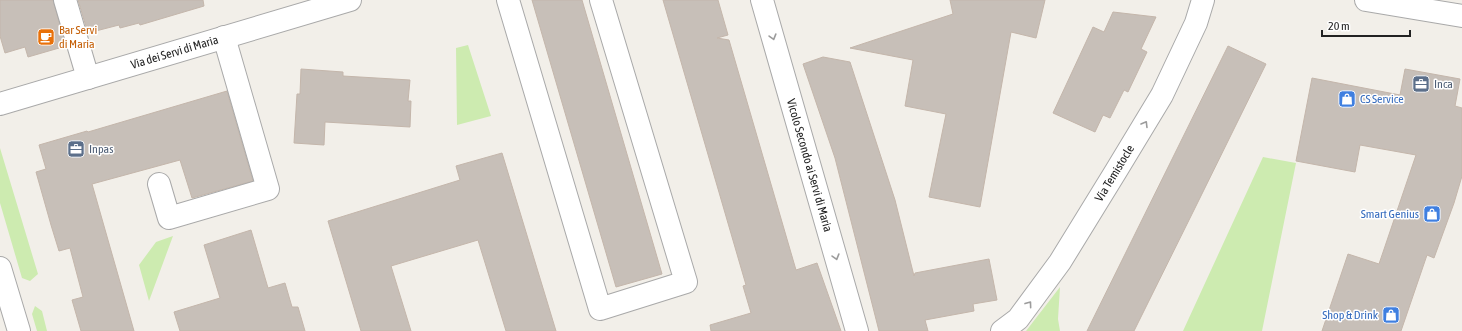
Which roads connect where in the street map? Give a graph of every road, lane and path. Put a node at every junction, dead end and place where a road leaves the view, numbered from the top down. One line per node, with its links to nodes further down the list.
1 (65, 0): 11 (street)
2 (350, 0): 10 (street, Via dei Servi di Maria)
3 (508, 0): 4 (street)
4 (602, 0)
5 (762, 0): 16 (street, Vicolo Secondo ai Servi di Maria, one-way to 16)
6 (1203, 0): 17 (street, Via Temistocle, one-way to 6)
7 (1366, 0): 8 (street)
8 (1405, 3): 9 (street)
9 (1462, 16)
10 (224, 37): 11 (street, Via dei Servi di Maria); 13 (street)
11 (88, 78): 12 (street, Via dei Servi di Maria)
12 (0, 104)
13 (159, 184)
14 (0, 268): 15 (street)
15 (19, 331)
16 (857, 331)
17 (1002, 331)

